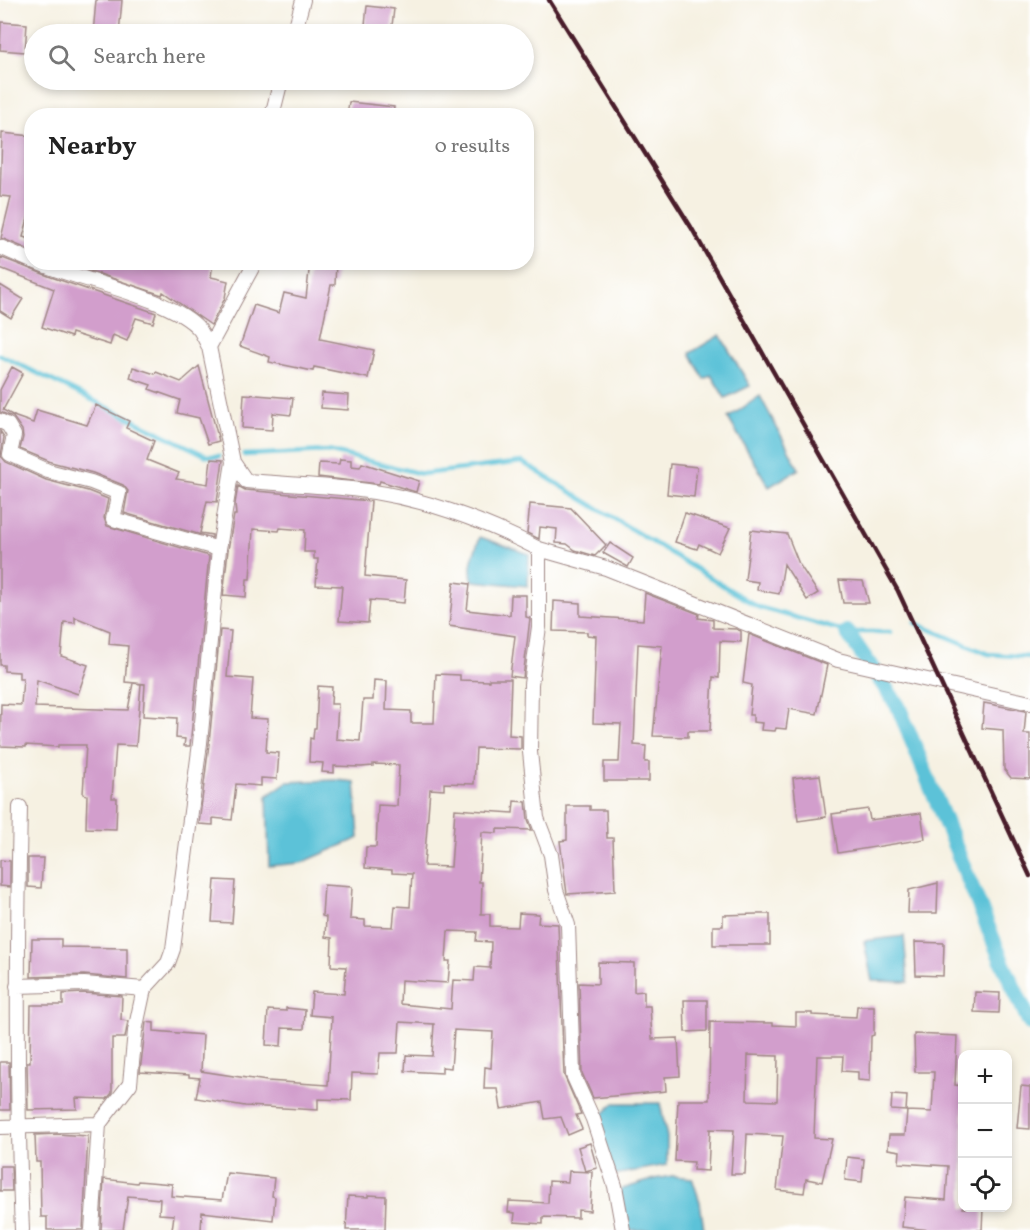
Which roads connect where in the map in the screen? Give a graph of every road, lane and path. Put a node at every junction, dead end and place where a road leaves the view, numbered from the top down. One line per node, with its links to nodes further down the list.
1 (303, 0): 2 (street)
2 (297, 24)
3 (278, 90): 4 (street)
4 (274, 108)
5 (0, 247): 6 (street)
6 (24, 258)
7 (60, 270): 9 (street)
8 (251, 270): 9 (street)
9 (209, 347): 11 (street)
10 (0, 421): 12 (street)
11 (233, 462): 12 (street); 13 (street)
12 (219, 549): 17 (street)
13 (539, 549): 14 (street); 23 (street)
14 (1030, 703)
15 (20, 807): 16 (street)
16 (17, 986): 17 (street); 20 (street)
17 (144, 989): 18 (street)
18 (99, 1124): 20 (street); 22 (street)
19 (0, 1127): 20 (street)
20 (18, 1127): 21 (street)
21 (21, 1230)
22 (92, 1230)
23 (623, 1230)

